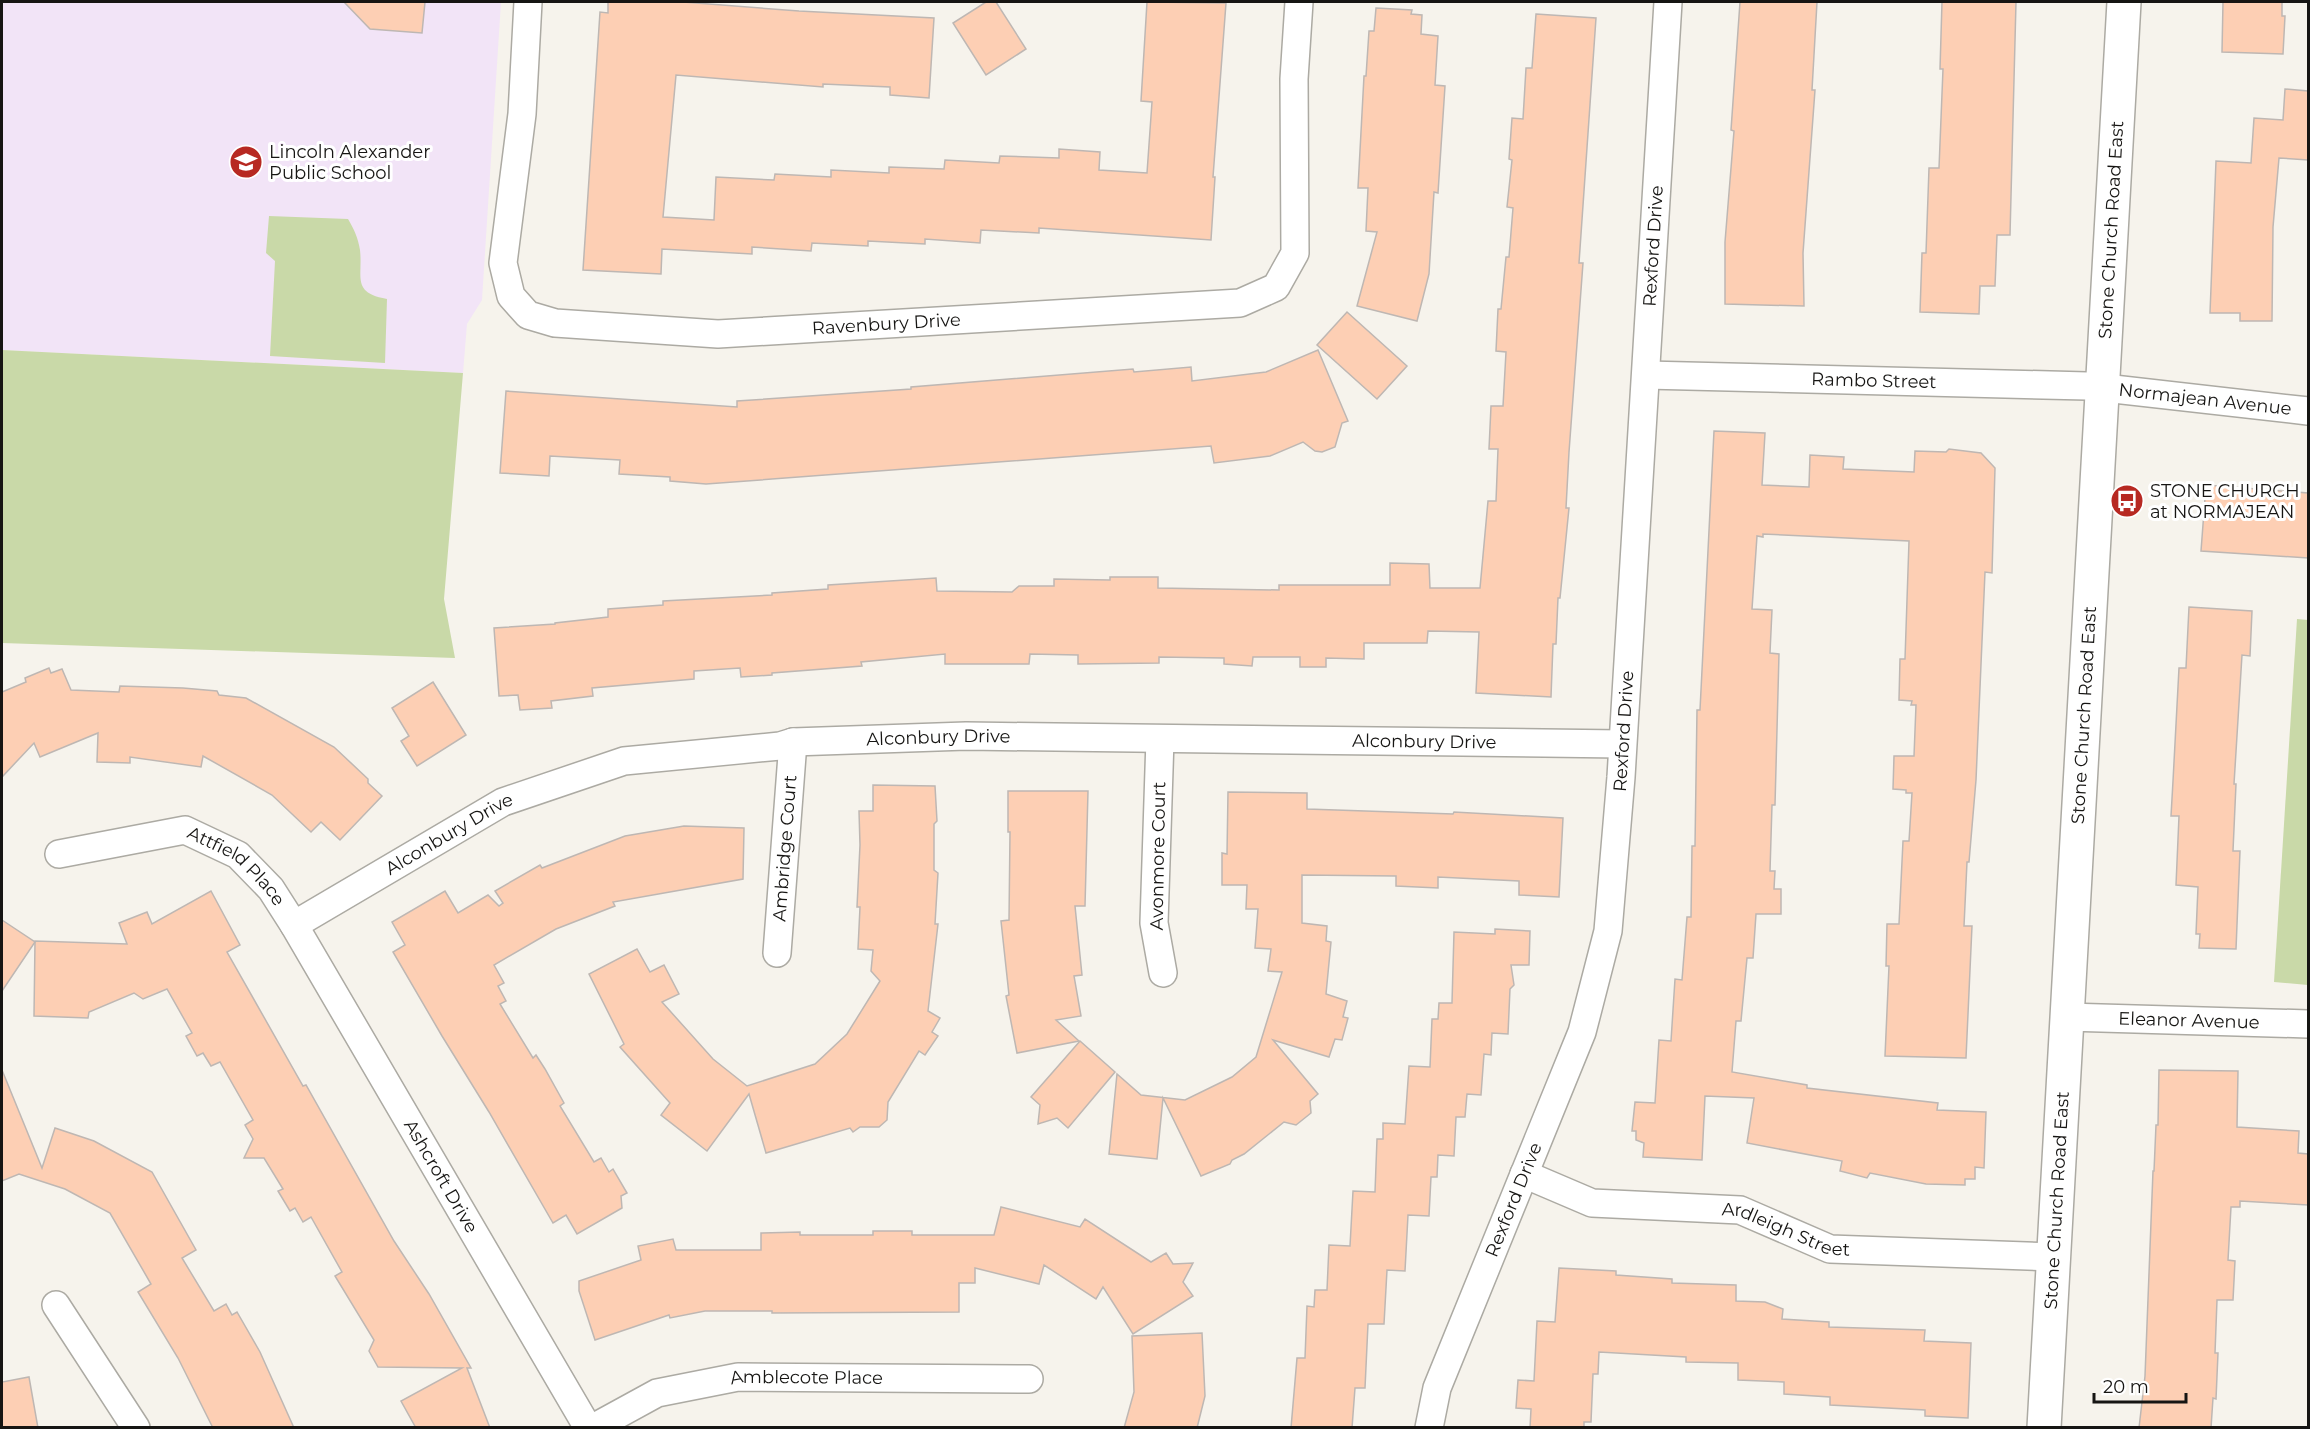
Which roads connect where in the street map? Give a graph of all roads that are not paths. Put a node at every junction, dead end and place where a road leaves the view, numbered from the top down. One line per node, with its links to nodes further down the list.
1 (528, 2): 2 (street, Ravenbury Drive)
2 (1299, 2)
3 (1668, 2): 5 (street, Rexford Drive)
4 (2124, 2): 6 (main road, Stone Church Road East)
5 (1646, 375): 6 (street, Rambo Street); 10 (street, Rexford Drive)
6 (2101, 387): 7 (street, Normajean Avenue); 15 (main road, Stone Church Road East)
7 (2308, 411)
8 (1160, 739): 9 (street, Alconbury Drive); 10 (street, Alconbury Drive); 14 (street, Avonmore Court)
9 (793, 742): 12 (street, Alconbury Drive); 13 (street, Ambridge Court)
10 (1622, 744): 17 (street, Rexford Drive)
11 (59, 854): 12 (street, Attfield Place)
12 (294, 925): 22 (street, Ashcroft Drive)
13 (777, 953)
14 (1162, 973)
15 (2067, 1017): 16 (street, Eleanor Avenue); 18 (main road, Stone Church Road East)
16 (2308, 1024)
17 (1524, 1174): 18 (street, Ardleigh Street); 23 (street, Rexford Drive)
18 (2054, 1257): 24 (main road, Stone Church Road East)
19 (56, 1305): 21 (street)
20 (1029, 1380): 22 (street, Amblecote Place)
21 (136, 1428)
22 (591, 1428)
23 (1429, 1428)
24 (2044, 1428)

